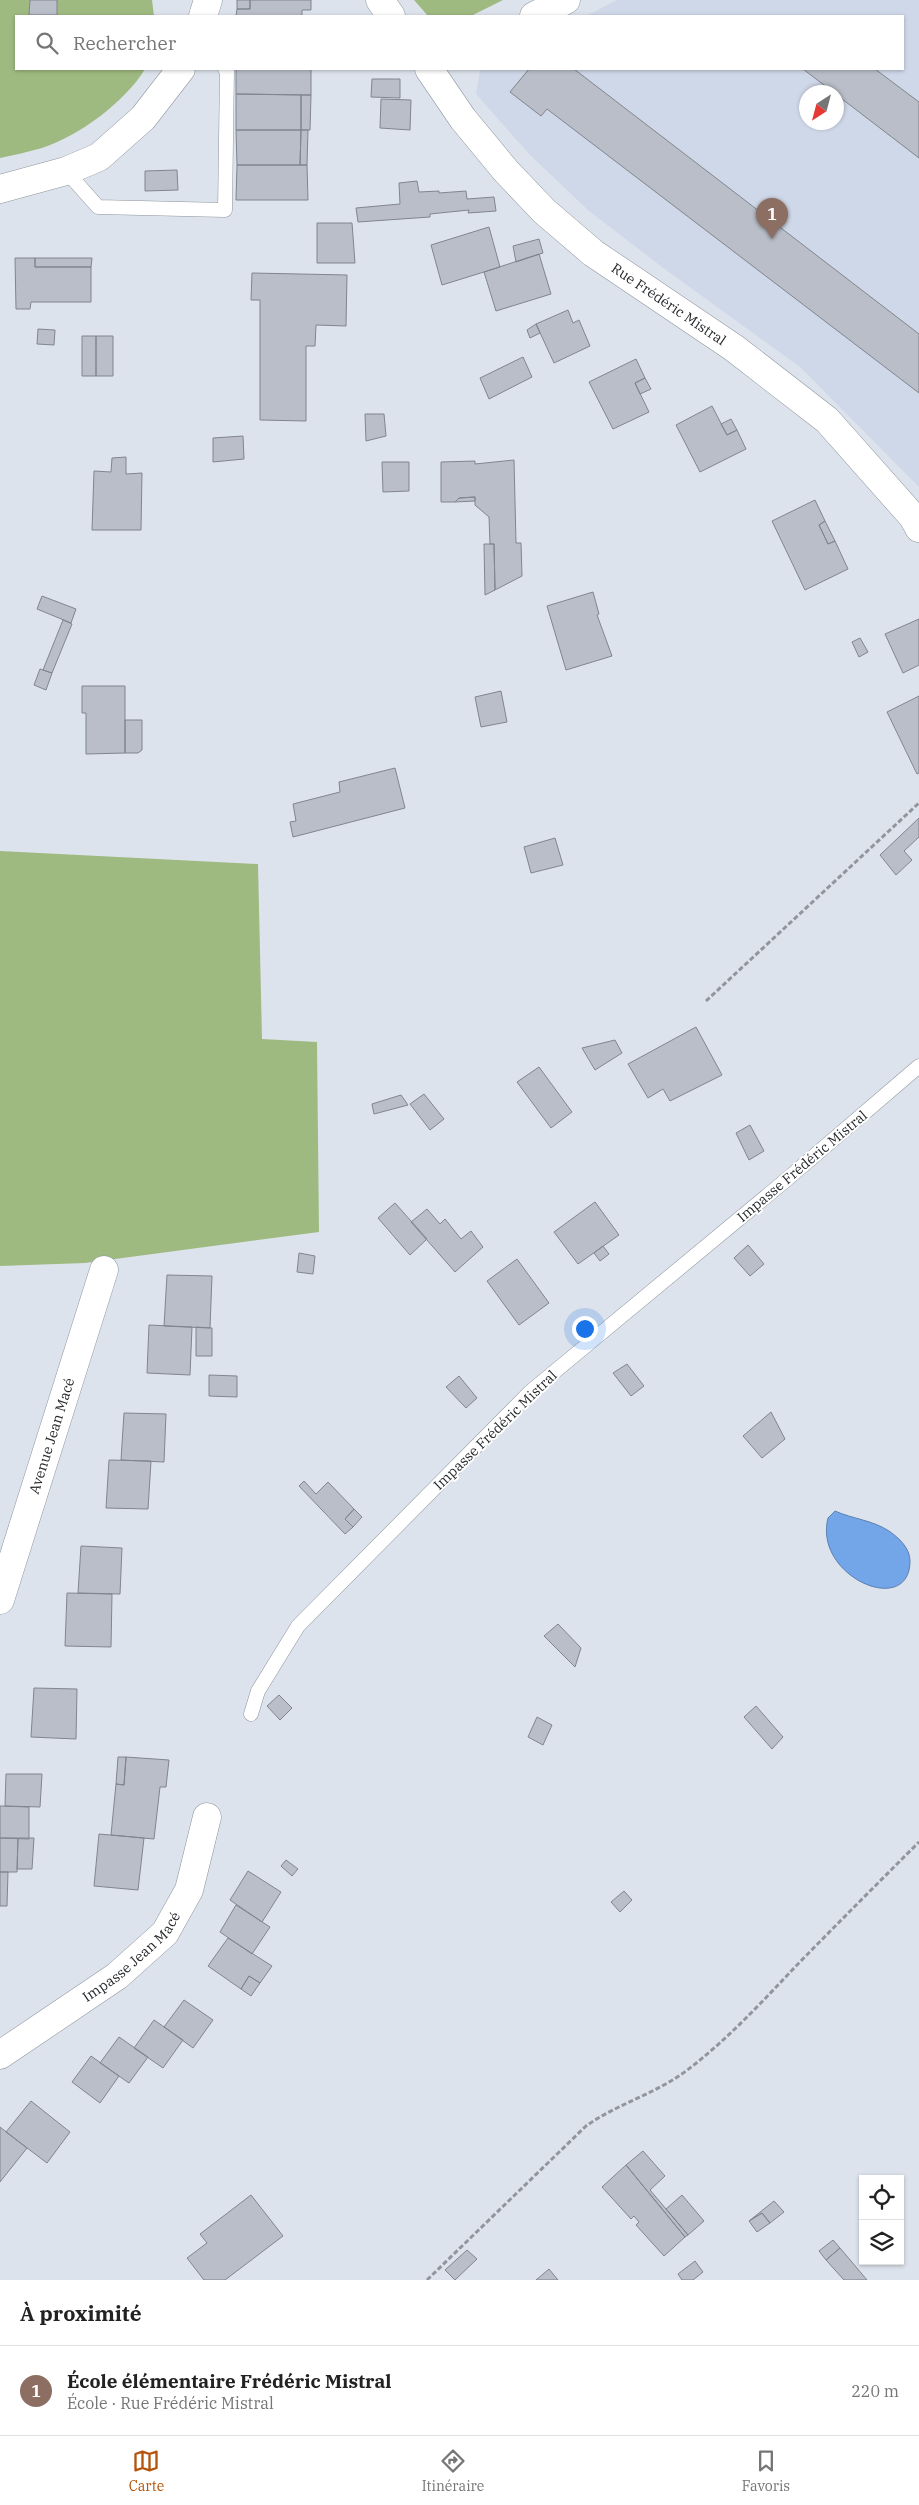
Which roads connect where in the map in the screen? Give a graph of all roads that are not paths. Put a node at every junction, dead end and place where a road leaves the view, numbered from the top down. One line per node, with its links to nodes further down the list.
1 (380, 0): 3 (street)
2 (566, 0): 4 (street)
3 (390, 15)
4 (536, 15)
5 (180, 70): 8 (street)
6 (227, 70): 8 (lane)
7 (432, 70): 10 (street, Rue Frédéric Mistral)
8 (66, 171): 9 (street)
9 (0, 189)
10 (919, 528)
11 (919, 1066): 14 (lane, Impasse Frédéric Mistral)
12 (104, 1270): 13 (street, Avenue Jean Macé)
13 (0, 1600)
14 (251, 1714)
15 (207, 1817): 16 (street, Impasse Jean Macé)
16 (0, 2055)

